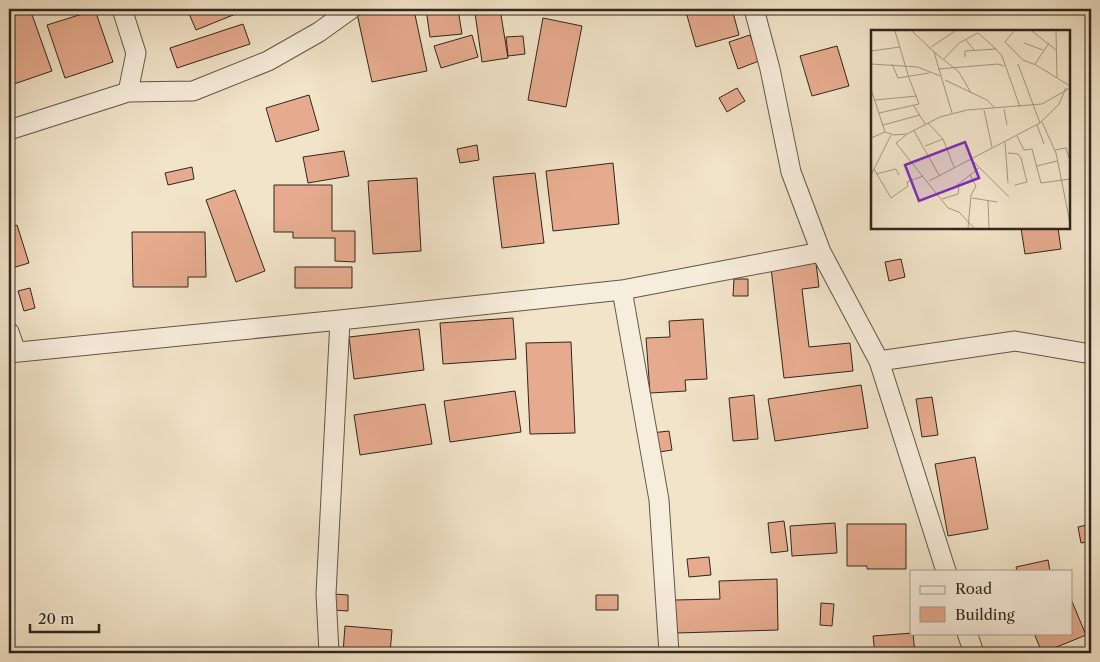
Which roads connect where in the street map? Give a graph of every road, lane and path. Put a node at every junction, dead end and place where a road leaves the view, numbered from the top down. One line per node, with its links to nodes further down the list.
1 (122, 9): 4 (street)
2 (351, 9): 4 (street)
3 (754, 9): 6 (street)
4 (128, 92): 5 (street)
5 (9, 130)
6 (821, 252): 7 (street); 12 (street)
7 (622, 290): 8 (street); 16 (street)
8 (340, 320): 10 (street); 15 (street)
9 (9, 332): 10 (street)
10 (12, 352)
11 (1091, 354): 12 (street)
12 (879, 361): 13 (street)
13 (946, 570)
14 (967, 634): 17 (street)
15 (329, 653)
16 (669, 653)
17 (974, 653)

